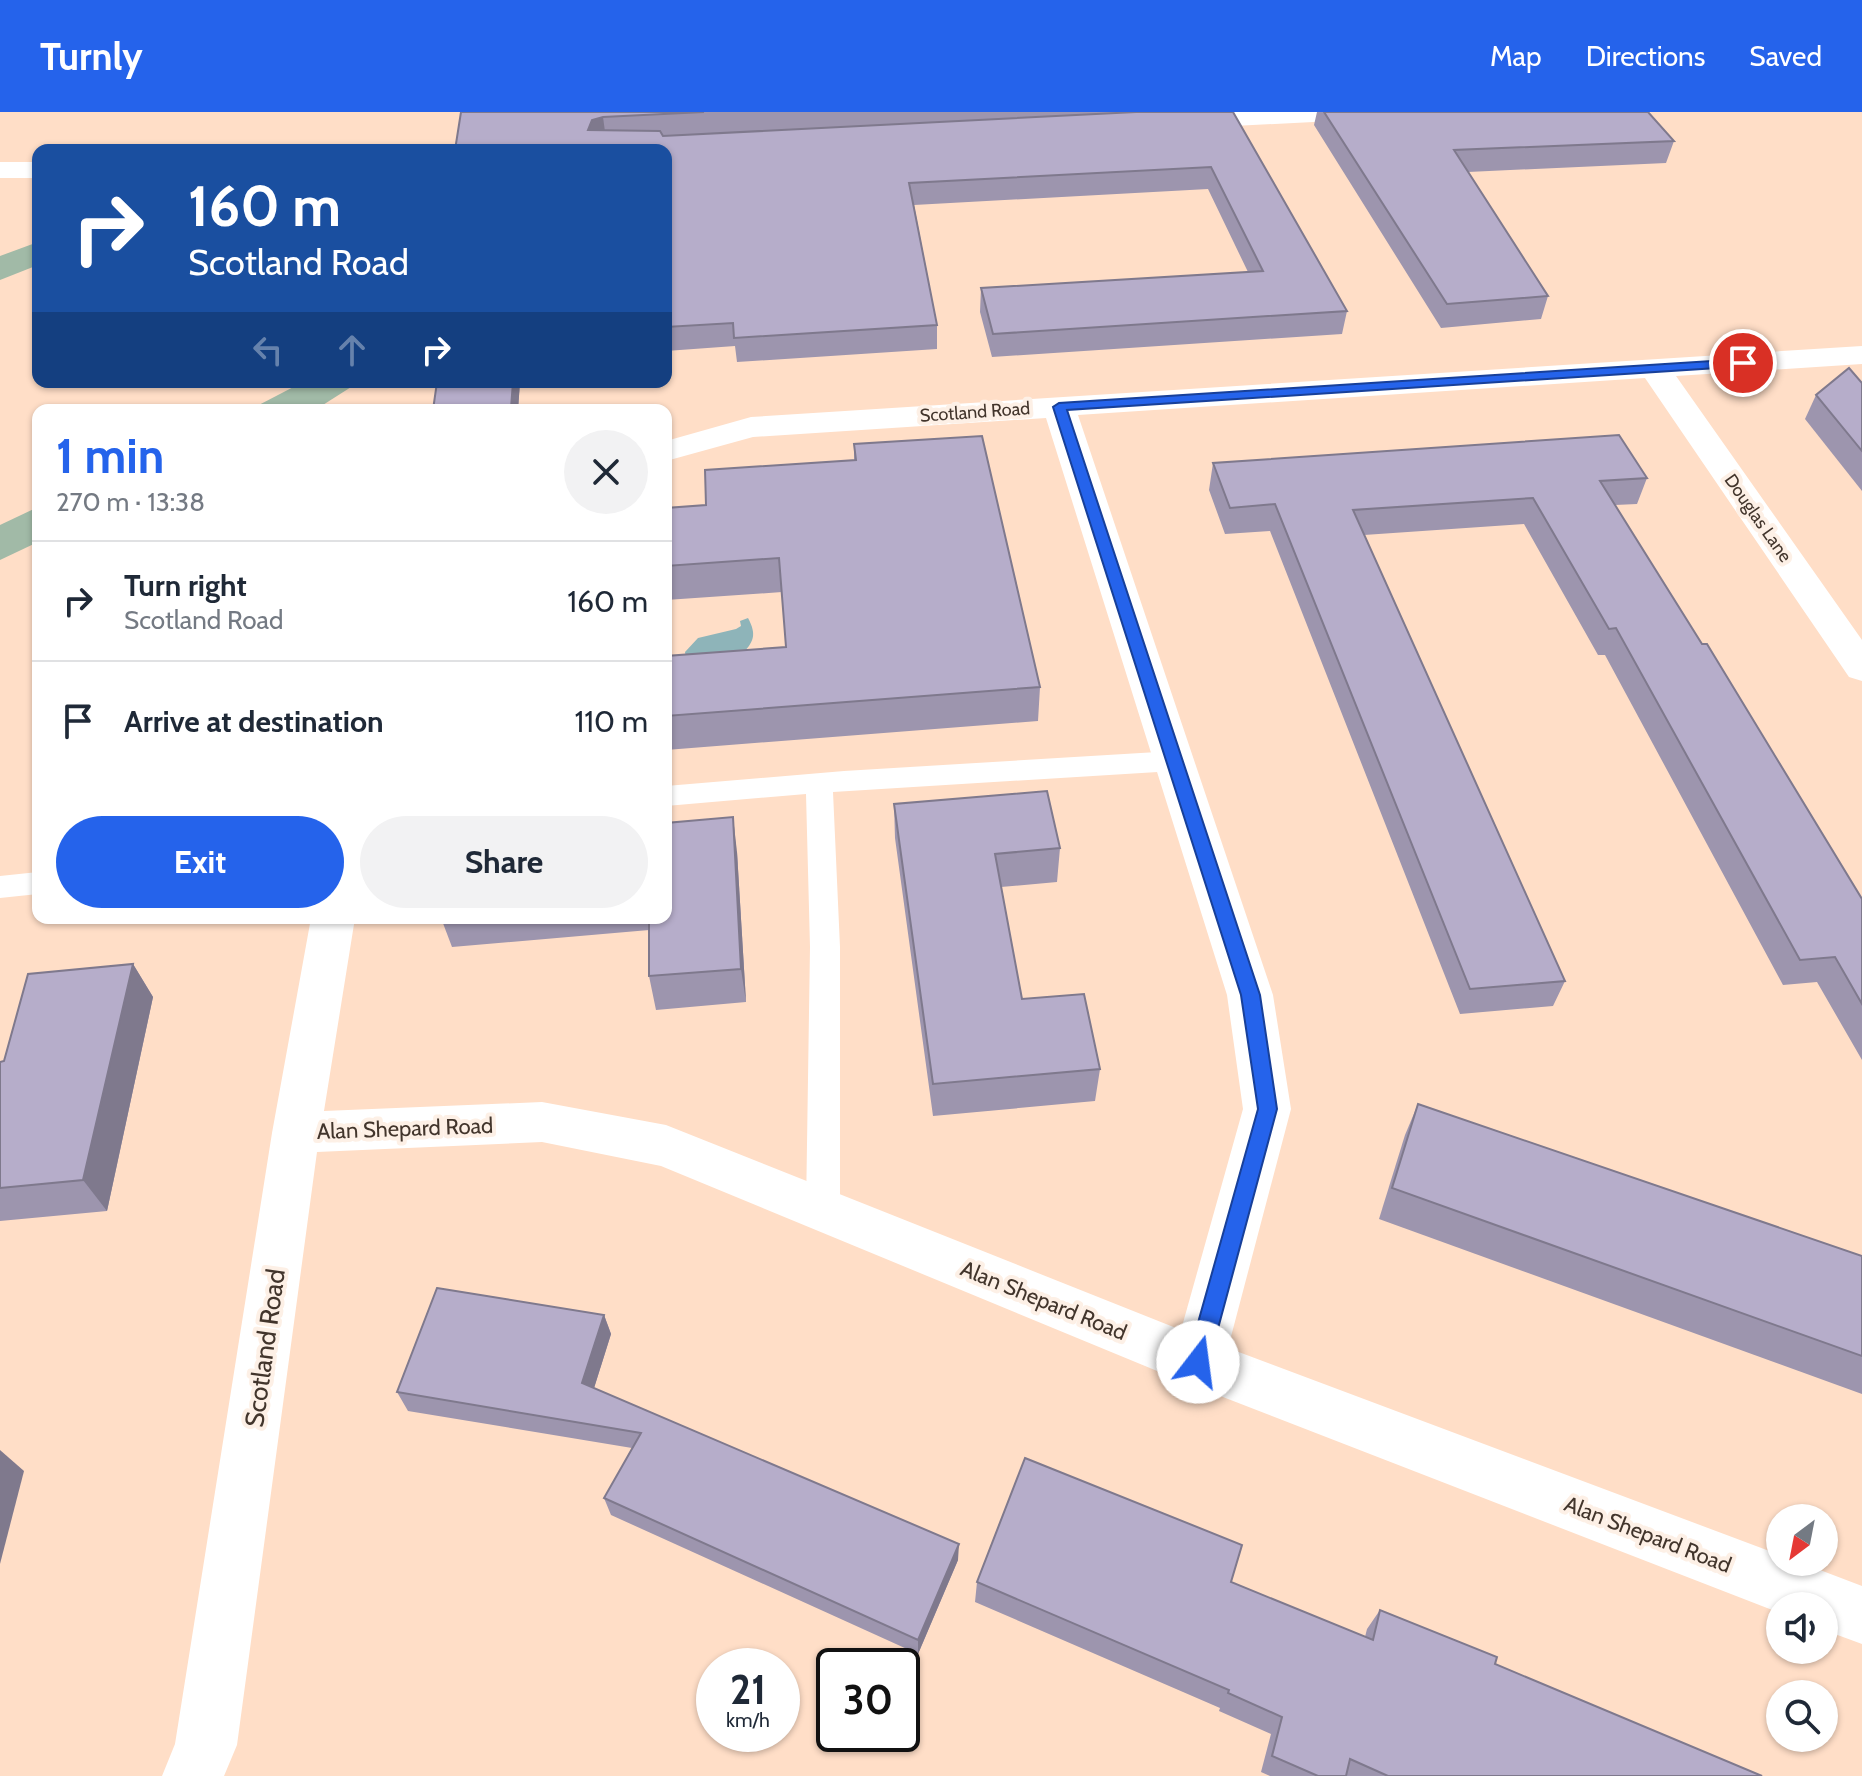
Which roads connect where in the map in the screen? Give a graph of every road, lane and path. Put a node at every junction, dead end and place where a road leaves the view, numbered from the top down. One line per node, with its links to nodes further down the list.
1 (1352, 112): 2 (street)
2 (1146, 123)
3 (0, 170): 4 (street)
4 (32, 170)
5 (1862, 355): 6 (street, Scotland Road)
6 (1654, 368): 7 (street, Scotland Road); 9 (street, Douglas Lane)
7 (1059, 407): 8 (street, Scotland Road); 10 (street)
8 (672, 449)
9 (1862, 668)
10 (1174, 761): 11 (lane); 18 (street)
11 (819, 783): 12 (lane); 17 (lane)
12 (672, 795)
13 (32, 884): 14 (lane)
14 (0, 887)
15 (332, 924): 16 (street, Scotland Road)
16 (296, 1133): 17 (street, Alan Shepard Road); 20 (street, Scotland Road)
17 (823, 1210): 18 (street, Alan Shepard Road)
18 (1198, 1362): 19 (street, Alan Shepard Road)
19 (1862, 1615)
20 (193, 1776)

